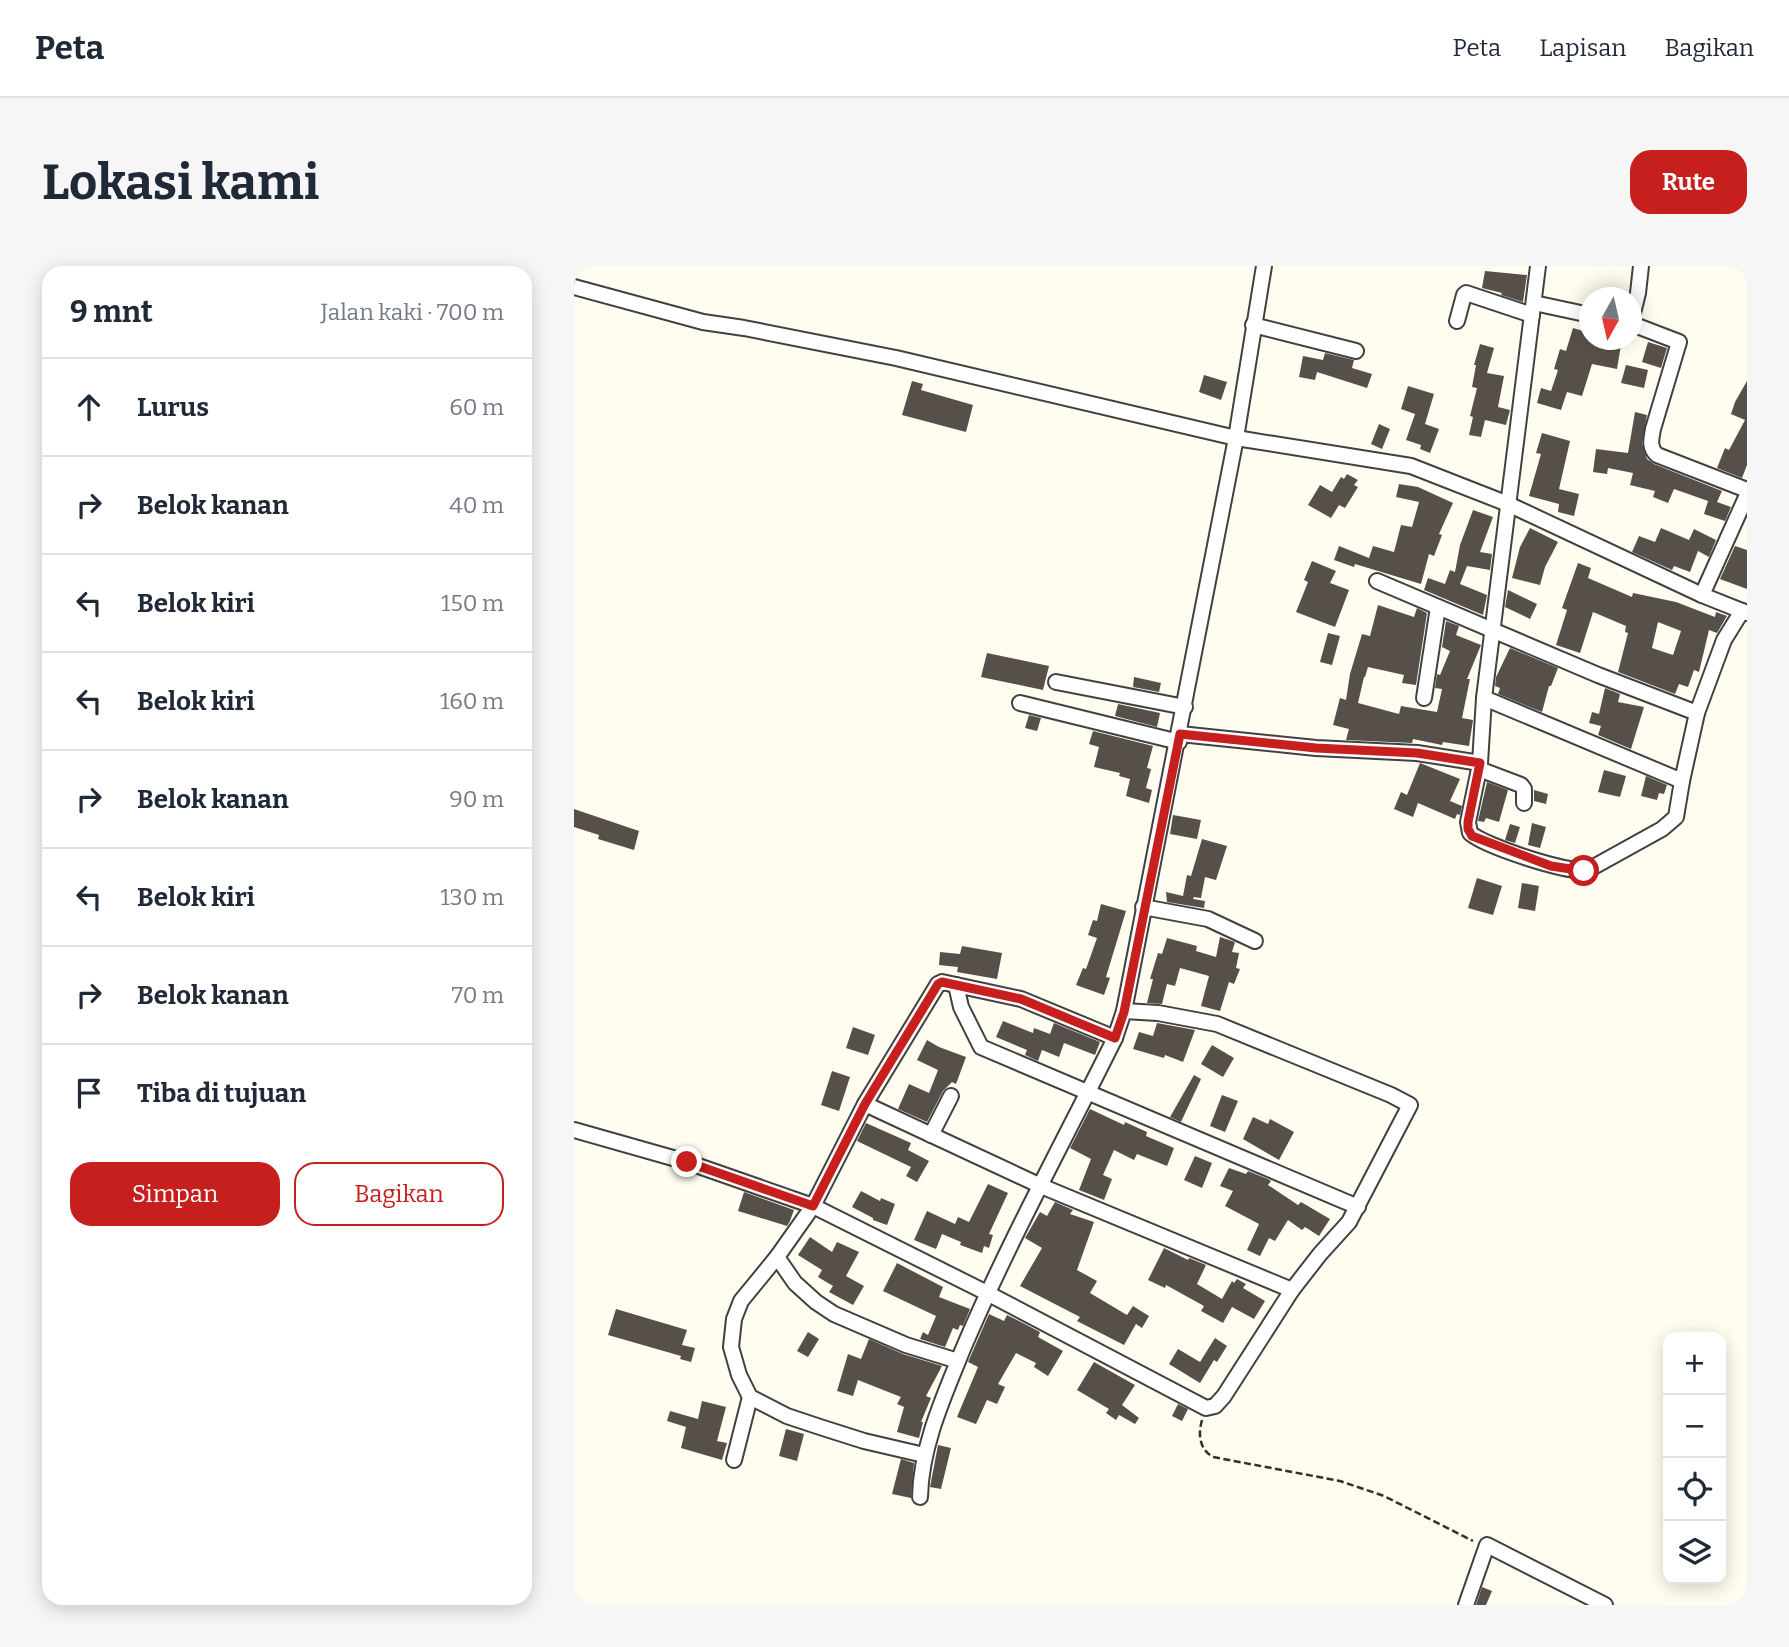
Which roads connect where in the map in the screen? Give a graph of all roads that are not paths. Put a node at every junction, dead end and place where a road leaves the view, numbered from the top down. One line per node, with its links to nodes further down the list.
1 (1264, 266): 9 (street)
2 (1538, 266): 6 (street)
3 (1641, 266): 5 (street)
4 (574, 287): 12 (street)
5 (1639, 287)
6 (1533, 309): 7 (street); 8 (street); 14 (street)
7 (1579, 314)
8 (1457, 321)
9 (1253, 325): 11 (street); 12 (street)
10 (1642, 328): 13 (street)
11 (1356, 351)
12 (1237, 438): 14 (street); 24 (street)
13 (1747, 493): 16 (street)
14 (1507, 504): 16 (street); 19 (street)
15 (1377, 581): 17 (street)
16 (1702, 595): 18 (street)
17 (1438, 607): 19 (street); 21 (street)
18 (1745, 612): 25 (street)
19 (1493, 631): 22 (street); 25 (street)
20 (1056, 682): 24 (street)
21 (1424, 698)
22 (1484, 698): 27 (street); 28 (street)
23 (1020, 703): 26 (street)
24 (1185, 707): 26 (street)
25 (1697, 713): 28 (street)
26 (1179, 738): 27 (street); 30 (street)
27 (1480, 766): 28 (street); 29 (street)
28 (1682, 780)
29 (1524, 803)
30 (1143, 907): 31 (street); 33 (street)
31 (1255, 941)
32 (956, 985): 34 (street); 35 (street); 37 (street)
33 (1124, 1012): 34 (street); 42 (street)
34 (1115, 1038): 35 (street)
35 (1089, 1091): 40 (street); 42 (street)
36 (951, 1096): 39 (street)
37 (865, 1104): 39 (street); 41 (street)
38 (574, 1130): 41 (street)
39 (932, 1135): 40 (street)
40 (1041, 1186): 44 (street); 45 (street)
41 (813, 1206): 43 (street); 45 (street)
42 (1358, 1207): 44 (street)
43 (777, 1257): 46 (street); 47 (street)
44 (1292, 1290): 45 (street)
45 (987, 1293): 46 (street)
46 (958, 1361): 48 (street)
47 (750, 1397): 48 (street); 49 (street)
48 (925, 1455): 50 (street)
49 (734, 1460)
50 (919, 1497)
51 (1466, 1605): 52 (street)
52 (1605, 1605)

